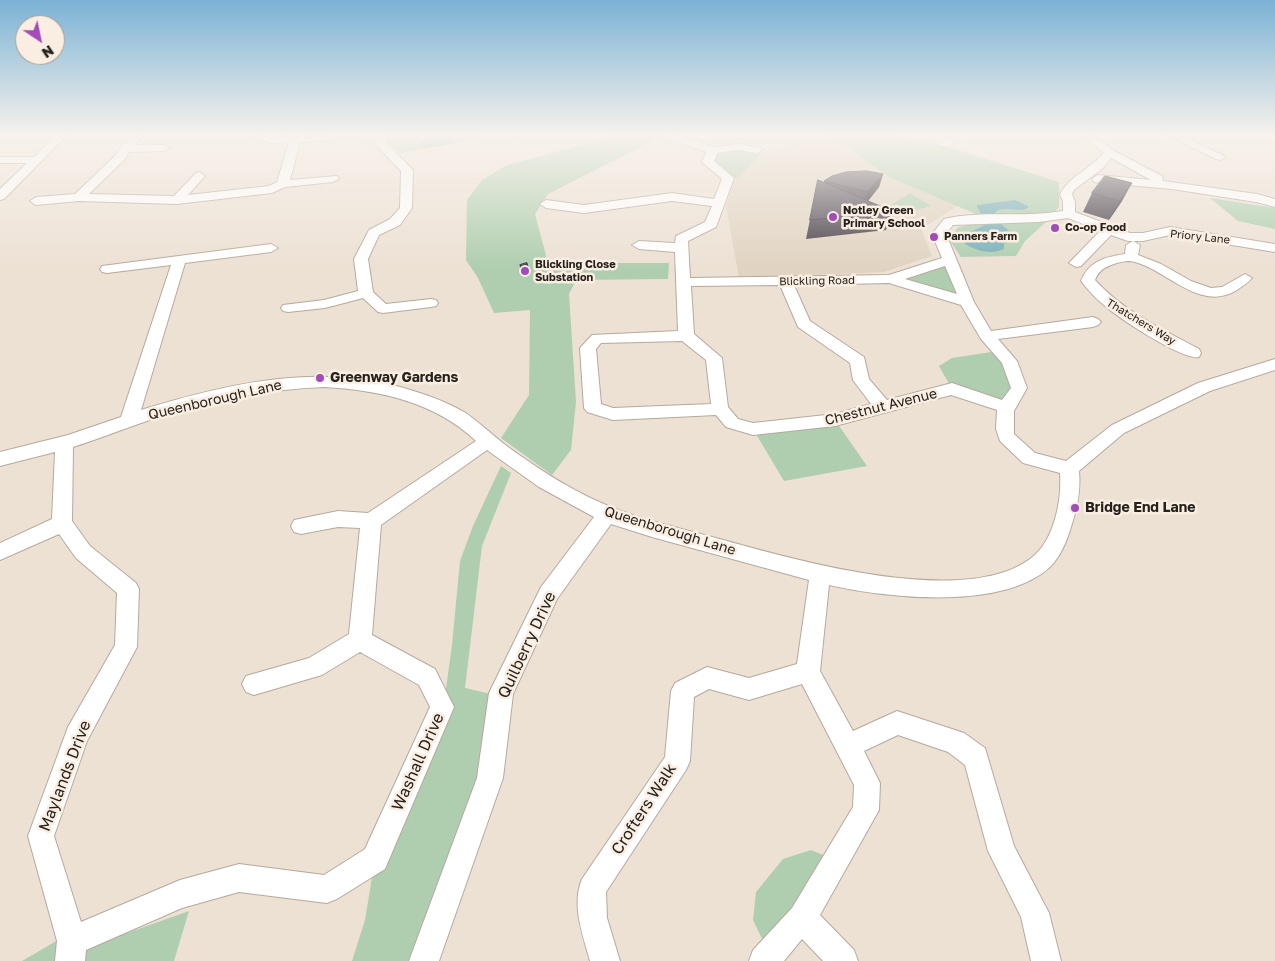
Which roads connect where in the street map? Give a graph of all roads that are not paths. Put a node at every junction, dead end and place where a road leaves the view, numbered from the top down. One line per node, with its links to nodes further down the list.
1 (16, 180): 13 (street)
2 (97, 180): 15 (street)
3 (195, 180): 17 (street)
4 (283, 180): 11 (street)
5 (317, 180): 11 (street)
6 (407, 180): 38 (street)
7 (727, 180): 19 (street)
8 (1081, 180): 22 (street)
9 (1107, 180): 12 (street)
10 (1160, 180): 12 (street)
11 (282, 184): 17 (street)
12 (1172, 185): 16 (street)
13 (0, 196)
14 (1275, 196): 16 (street)
15 (79, 197): 17 (street); 18 (street)
16 (1257, 198): 20 (street)
17 (176, 200)
18 (36, 201)
19 (719, 203): 21 (street); 27 (street)
20 (1275, 203)
21 (546, 204)
22 (1069, 214): 23 (street, Priory Lane); 31 (street)
23 (1109, 229): 24 (street, Priory Lane); 32 (street)
24 (1128, 237): 28 (street, Priory Lane); 29 (street)
25 (640, 245): 27 (street)
26 (271, 248): 30 (street)
27 (682, 248): 36 (street)
28 (1275, 248)
29 (1131, 257): 34 (street); 45 (street, Thatchers Way)
30 (179, 260): 33 (street); 50 (street)
31 (949, 260): 35 (street, Blickling Road); 39 (street)
32 (1076, 263)
33 (107, 269)
34 (1246, 278)
35 (890, 279): 37 (street, Blickling Road); 39 (street)
36 (682, 282): 37 (street, Blickling Road); 43 (street)
37 (786, 282): 47 (street)
38 (366, 293): 40 (street); 41 (street)
39 (967, 302): 44 (street)
40 (431, 303)
41 (288, 308)
42 (1095, 320): 44 (street)
43 (686, 336): 49 (street); 49 (street)
44 (986, 336): 48 (street)
45 (1193, 353)
46 (1275, 364): 54 (street)
47 (882, 406): 48 (street, Chestnut Avenue); 49 (street, Chestnut Avenue)
48 (1005, 407): 54 (street)
49 (720, 409)
50 (129, 420): 51 (street, Queenborough Lane); 52 (street, Queenborough Lane)
51 (488, 441): 55 (street, Queenborough Lane); 56 (street)
52 (64, 443): 53 (street, Queenborough Lane); 57 (street)
53 (0, 460)
54 (1069, 469): 60 (street, Queenborough Lane)
55 (607, 514): 60 (street, Queenborough Lane); 67 (street, Quilberry Drive)
56 (372, 521): 58 (street); 61 (street)
57 (62, 524): 59 (street); 66 (street, Maylands Drive)
58 (301, 526)
59 (0, 552)
60 (820, 575): 62 (street)
61 (360, 640): 63 (street); 66 (street, Washall Drive)
62 (808, 672): 64 (street); 68 (street, Crofters Walk)
63 (254, 684)
64 (847, 746): 65 (street); 71 (street)
65 (802, 918): 69 (street); 70 (street)
66 (71, 951)
67 (424, 961)
68 (605, 961)
69 (764, 961)
70 (843, 961)
71 (1046, 961)

